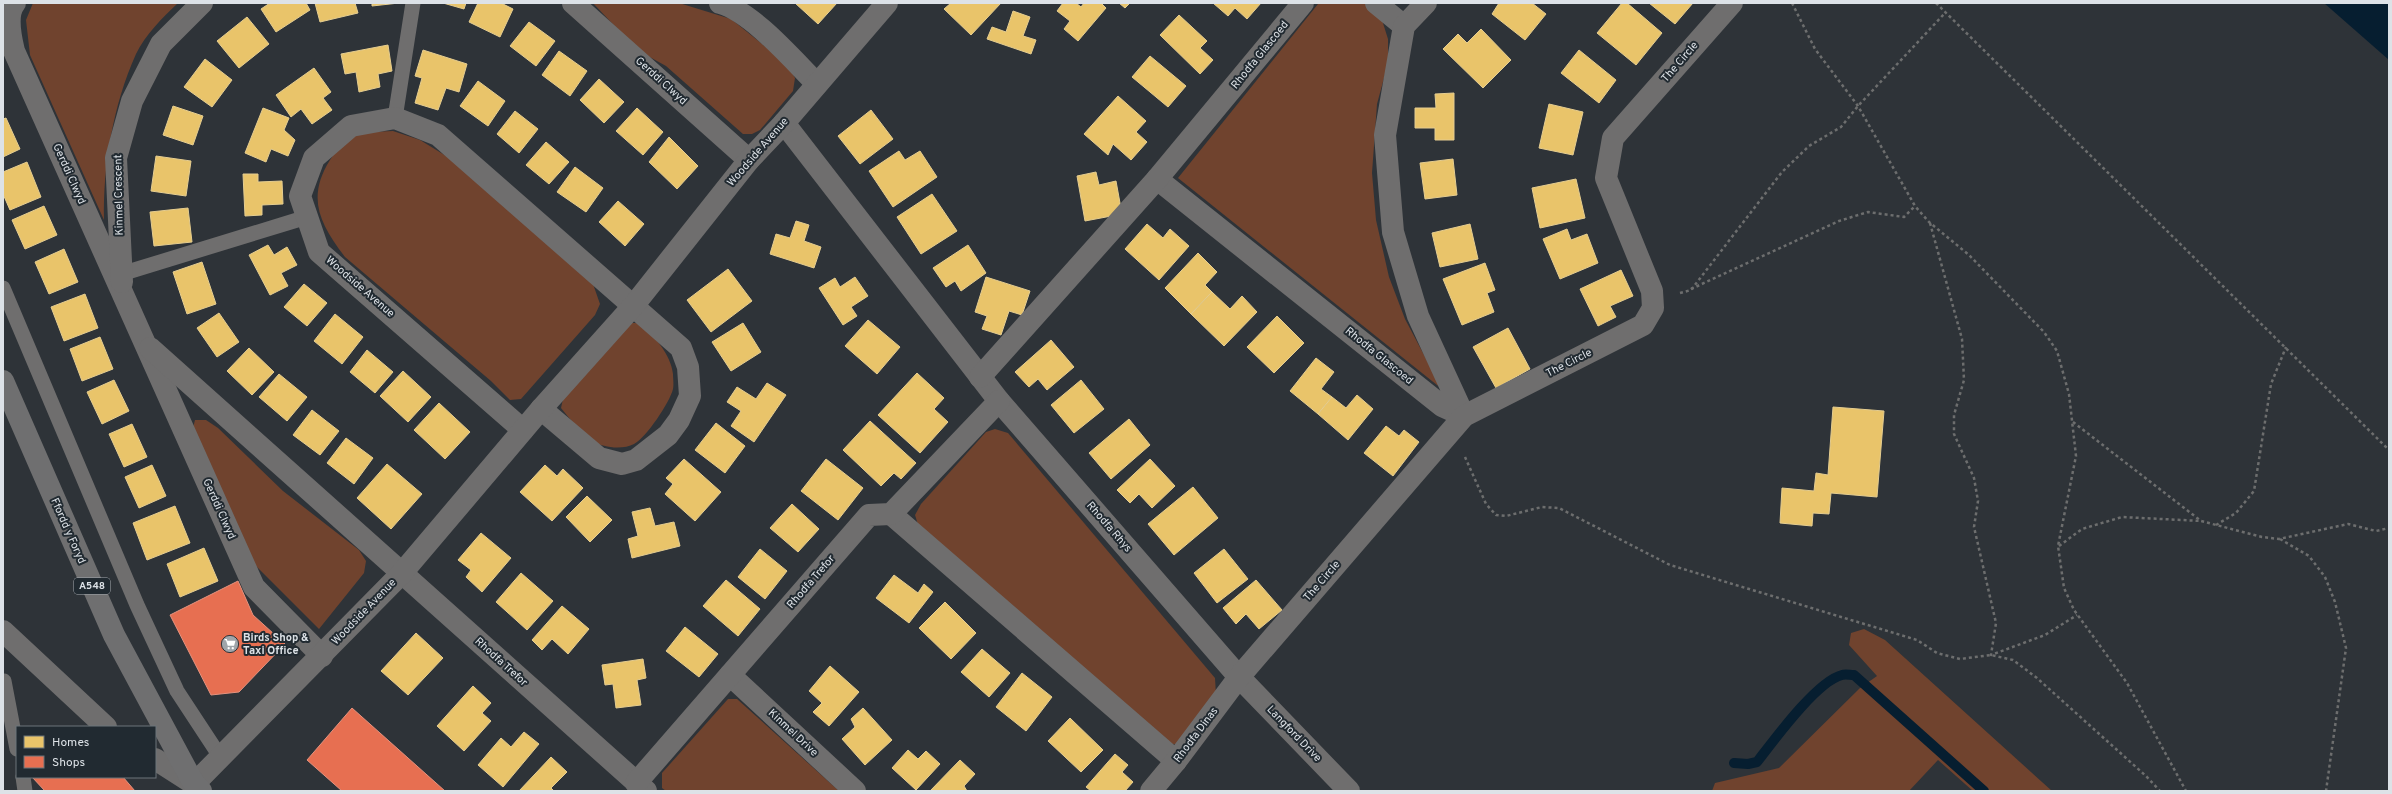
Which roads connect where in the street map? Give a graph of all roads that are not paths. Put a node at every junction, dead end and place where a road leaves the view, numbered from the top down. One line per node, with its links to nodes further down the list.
1 (15, 3): 18 (street, Gerddi Clwyd)
2 (202, 3): 18 (street, Kinmel Crescent)
3 (414, 3): 13 (lane)
4 (572, 3): 15 (street, Gerddi Clwyd)
5 (720, 3): 12 (street)
6 (887, 3): 12 (street, Woodside Avenue)
7 (1303, 3): 16 (street, Rhodfa Glascoed)
8 (1376, 3): 11 (street)
9 (1426, 3): 11 (street)
10 (1732, 3): 26 (street, The Circle)
11 (1404, 26): 26 (street)
12 (817, 84): 14 (street, Woodside Avenue)
13 (395, 118): 17 (street, Woodside Avenue); 20 (street)
14 (784, 124): 15 (street, Woodside Avenue); 22 (street, Rhodfa Rhys)
15 (749, 160): 20 (street, Woodside Avenue)
16 (1158, 180): 22 (street); 26 (street, Rhodfa Glascoed)
17 (307, 217): 18 (lane); 27 (street, Woodside Avenue)
18 (122, 283): 21 (street, Gerddi Clwyd)
19 (3, 288): 37 (lane)
20 (634, 305): 25 (street, Woodside Avenue); 25 (street)
21 (145, 343): 29 (street, Gerddi Clwyd); 31 (street, Gerddi Clwyd)
22 (980, 376): 24 (street, Rhodfa Rhys)
23 (3, 381): 42 (main road, Ffordd y Foryd / A548)
24 (999, 401): 28 (street); 33 (street, Rhodfa Rhys)
25 (541, 408): 27 (street, Woodside Avenue)
26 (1459, 423): 33 (street, The Circle)
27 (523, 430): 29 (street, Woodside Avenue)
28 (891, 514): 32 (street, Rhodfa Trefor); 39 (street)
29 (402, 573): 31 (street, Woodside Avenue); 41 (street, Rhodfa Trefor)
30 (3, 631): 35 (street)
31 (322, 656): 37 (street, Woodside Avenue)
32 (730, 675): 41 (street, Rhodfa Trefor); 44 (street, Kinmel Drive)
33 (1239, 677): 39 (street, Rhodfa Dinas); 46 (street, Langford Drive)
34 (4, 681): 36 (lane)
35 (105, 726)
36 (16, 744)
37 (221, 758): 42 (street, Woodside Avenue)
38 (156, 760): 42 (street)
39 (1176, 762): 45 (street, Rhodfa Dinas)
40 (22, 778): 43 (lane)
41 (641, 787)
42 (198, 788)
43 (25, 791)
44 (855, 791)
45 (1151, 791)
46 (1349, 791)

